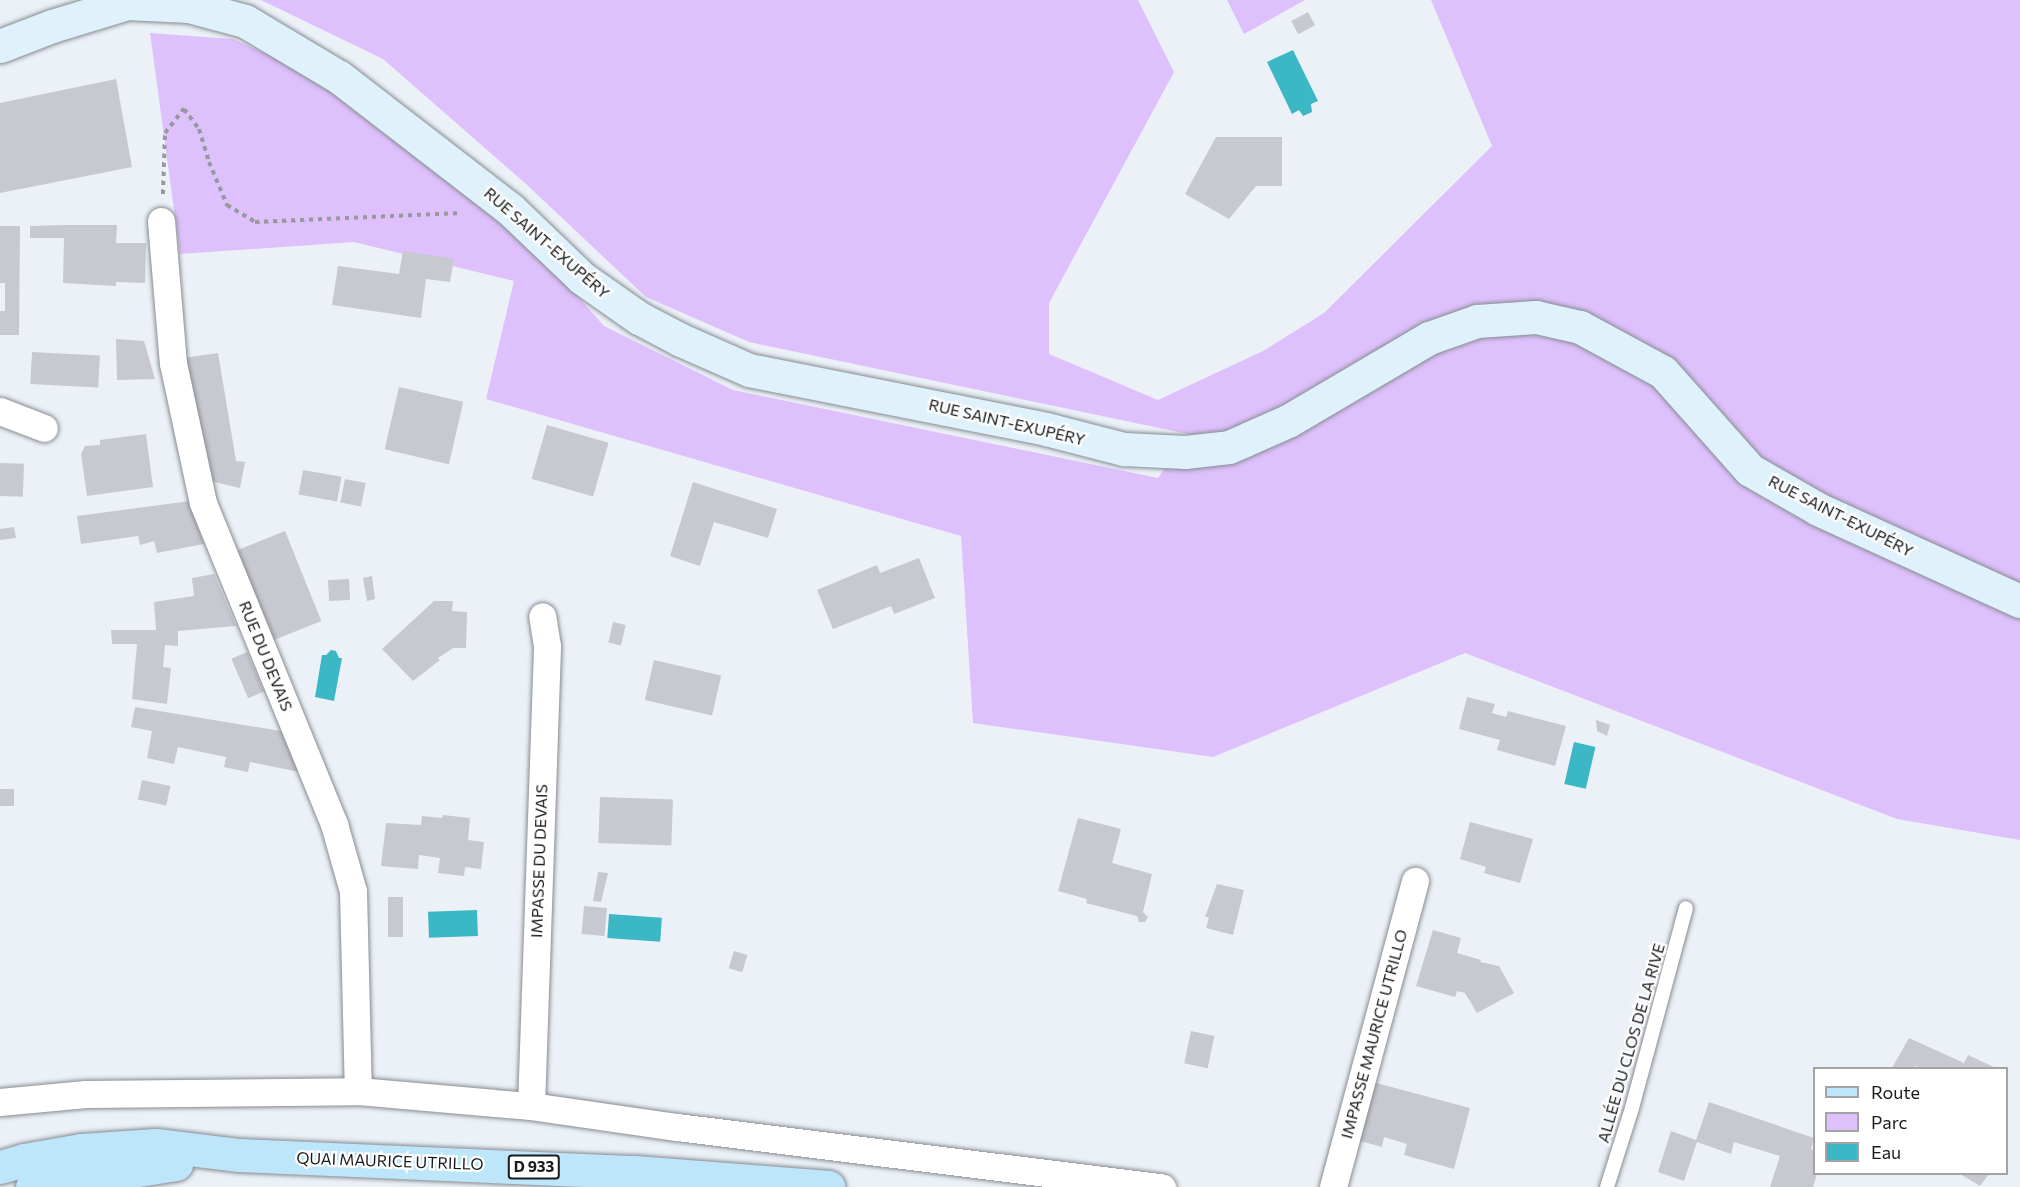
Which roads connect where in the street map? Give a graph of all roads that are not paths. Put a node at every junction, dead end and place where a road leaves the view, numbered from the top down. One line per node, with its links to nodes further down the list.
1 (0, 46): 5 (street, RUE SAINT-EXUPÉRY)
2 (161, 221): 9 (street, RUE DU DEVAIS)
3 (0, 411): 4 (street)
4 (44, 428)
5 (2020, 601)
6 (542, 616): 11 (street, IMPASSE DU DEVAIS)
7 (1415, 881): 17 (street, IMPASSE MAURICE UTRILLO)
8 (1686, 908): 18 (lane, ALLÉE DU CLOS DE LA RIVE)
9 (358, 1092): 10 (street); 11 (street)
10 (0, 1102)
11 (531, 1106): 16 (street)
12 (239, 1155): 13 (main road, QUAI MAURICE UTRILLO / D 933); 14 (main road, QUAI MAURICE UTRILLO / D 933); 15 (main road, QUAI MAURICE UTRILLO / D 933)
13 (0, 1167)
14 (32, 1187)
15 (828, 1187)
16 (1162, 1187)
17 (1333, 1187)
18 (1607, 1187)

